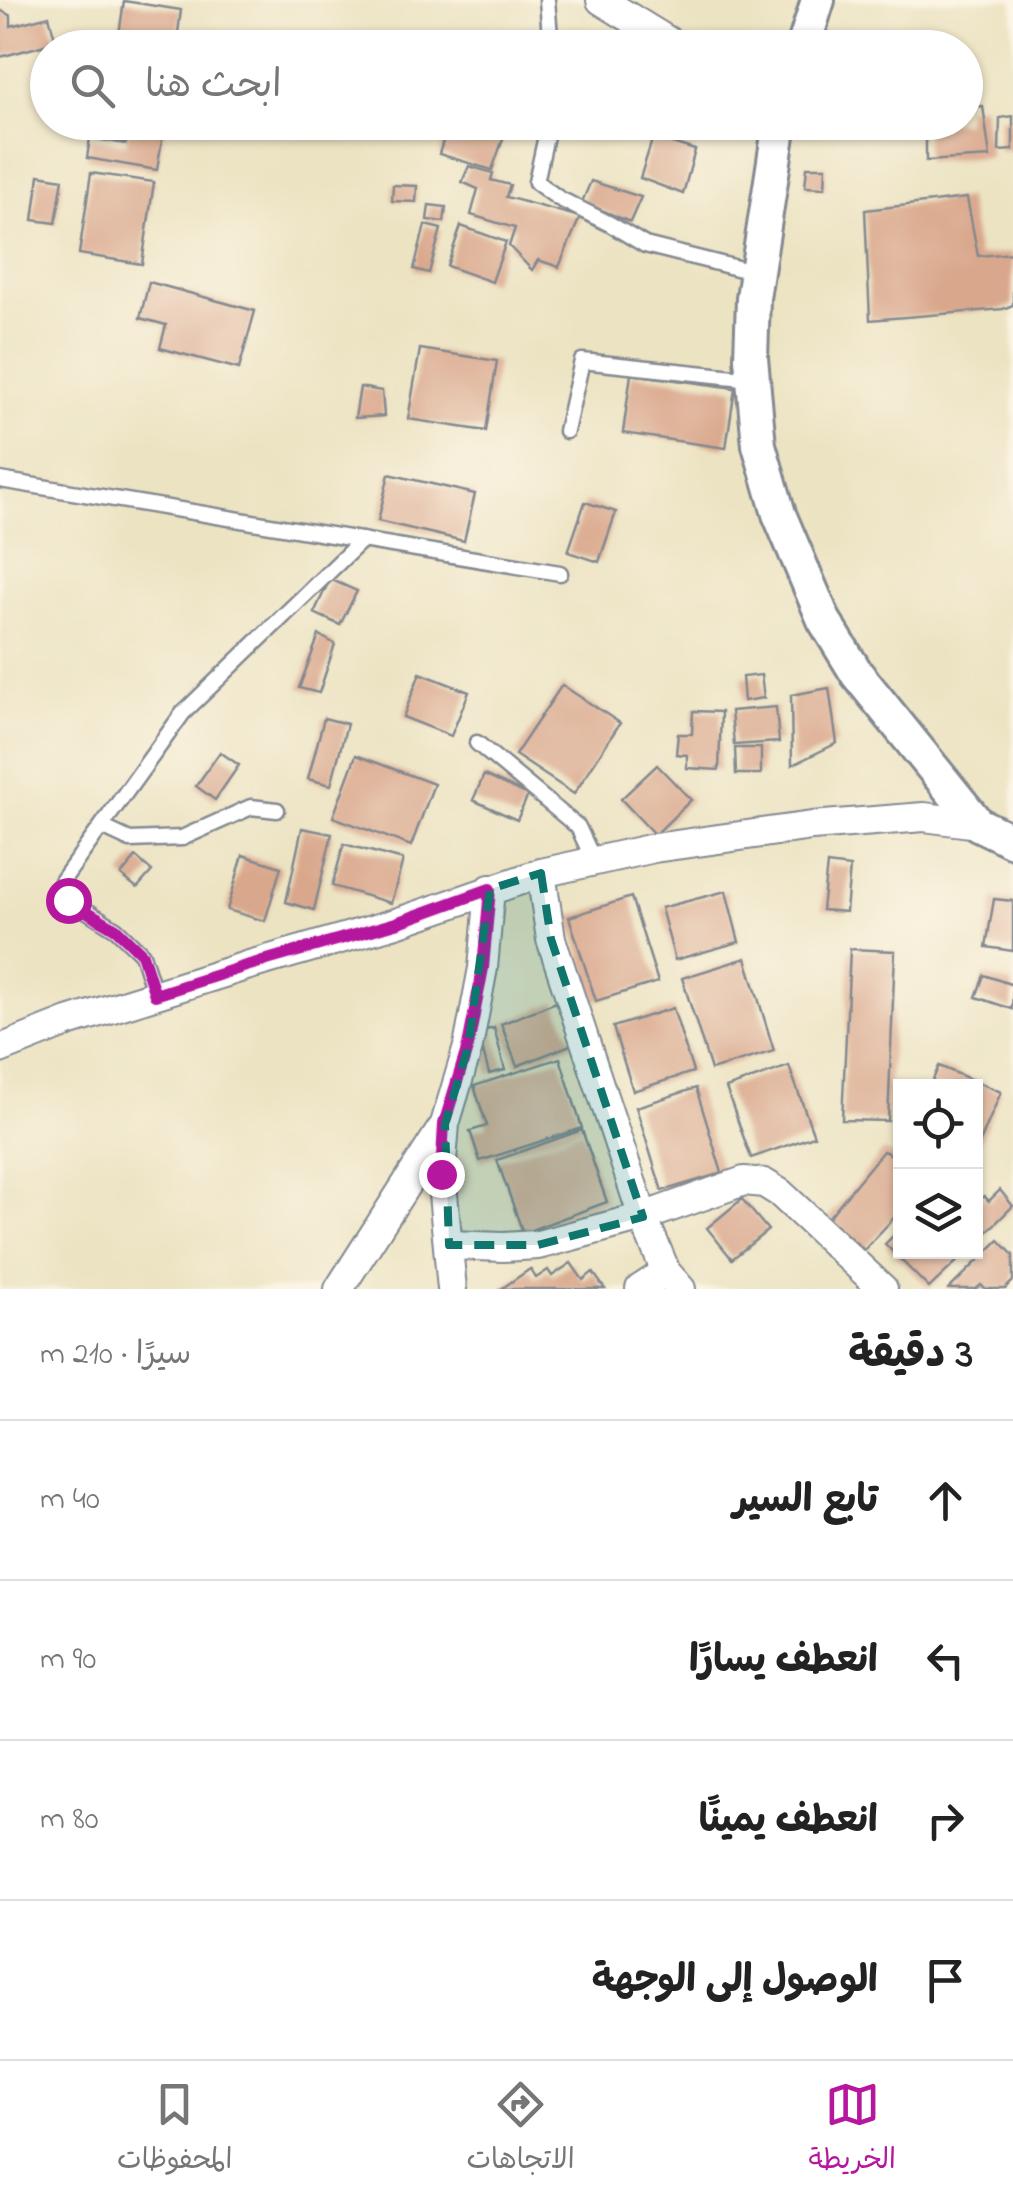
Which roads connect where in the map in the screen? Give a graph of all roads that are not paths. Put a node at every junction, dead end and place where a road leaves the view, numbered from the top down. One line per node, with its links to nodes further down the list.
1 (547, 0): 4 (lane)
2 (601, 0): 5 (street)
3 (818, 0): 6 (street)
4 (550, 30)
5 (650, 30)
6 (809, 30)
7 (545, 140): 9 (lane)
8 (777, 140): 9 (street)
9 (757, 273): 10 (street)
10 (753, 379): 11 (lane); 17 (street)
11 (566, 431)
12 (0, 480): 13 (lane)
13 (362, 540): 14 (lane); 18 (lane)
14 (560, 572)
15 (477, 744): 20 (lane)
16 (277, 810): 18 (lane)
17 (978, 824): 19 (street); 20 (street)
18 (102, 827): 23 (lane)
19 (1013, 841)
20 (594, 861): 21 (street)
21 (541, 873): 22 (street); 26 (street)
22 (490, 889): 23 (street); 25 (street)
23 (155, 995): 24 (street)
24 (0, 1048)
25 (444, 1124): 27 (street); 29 (street)
26 (643, 1217): 27 (street); 28 (street); 32 (street)
27 (449, 1244): 30 (street)
28 (673, 1280): 31 (street)
29 (339, 1289)
30 (452, 1289)
31 (640, 1289)
32 (883, 1289)

